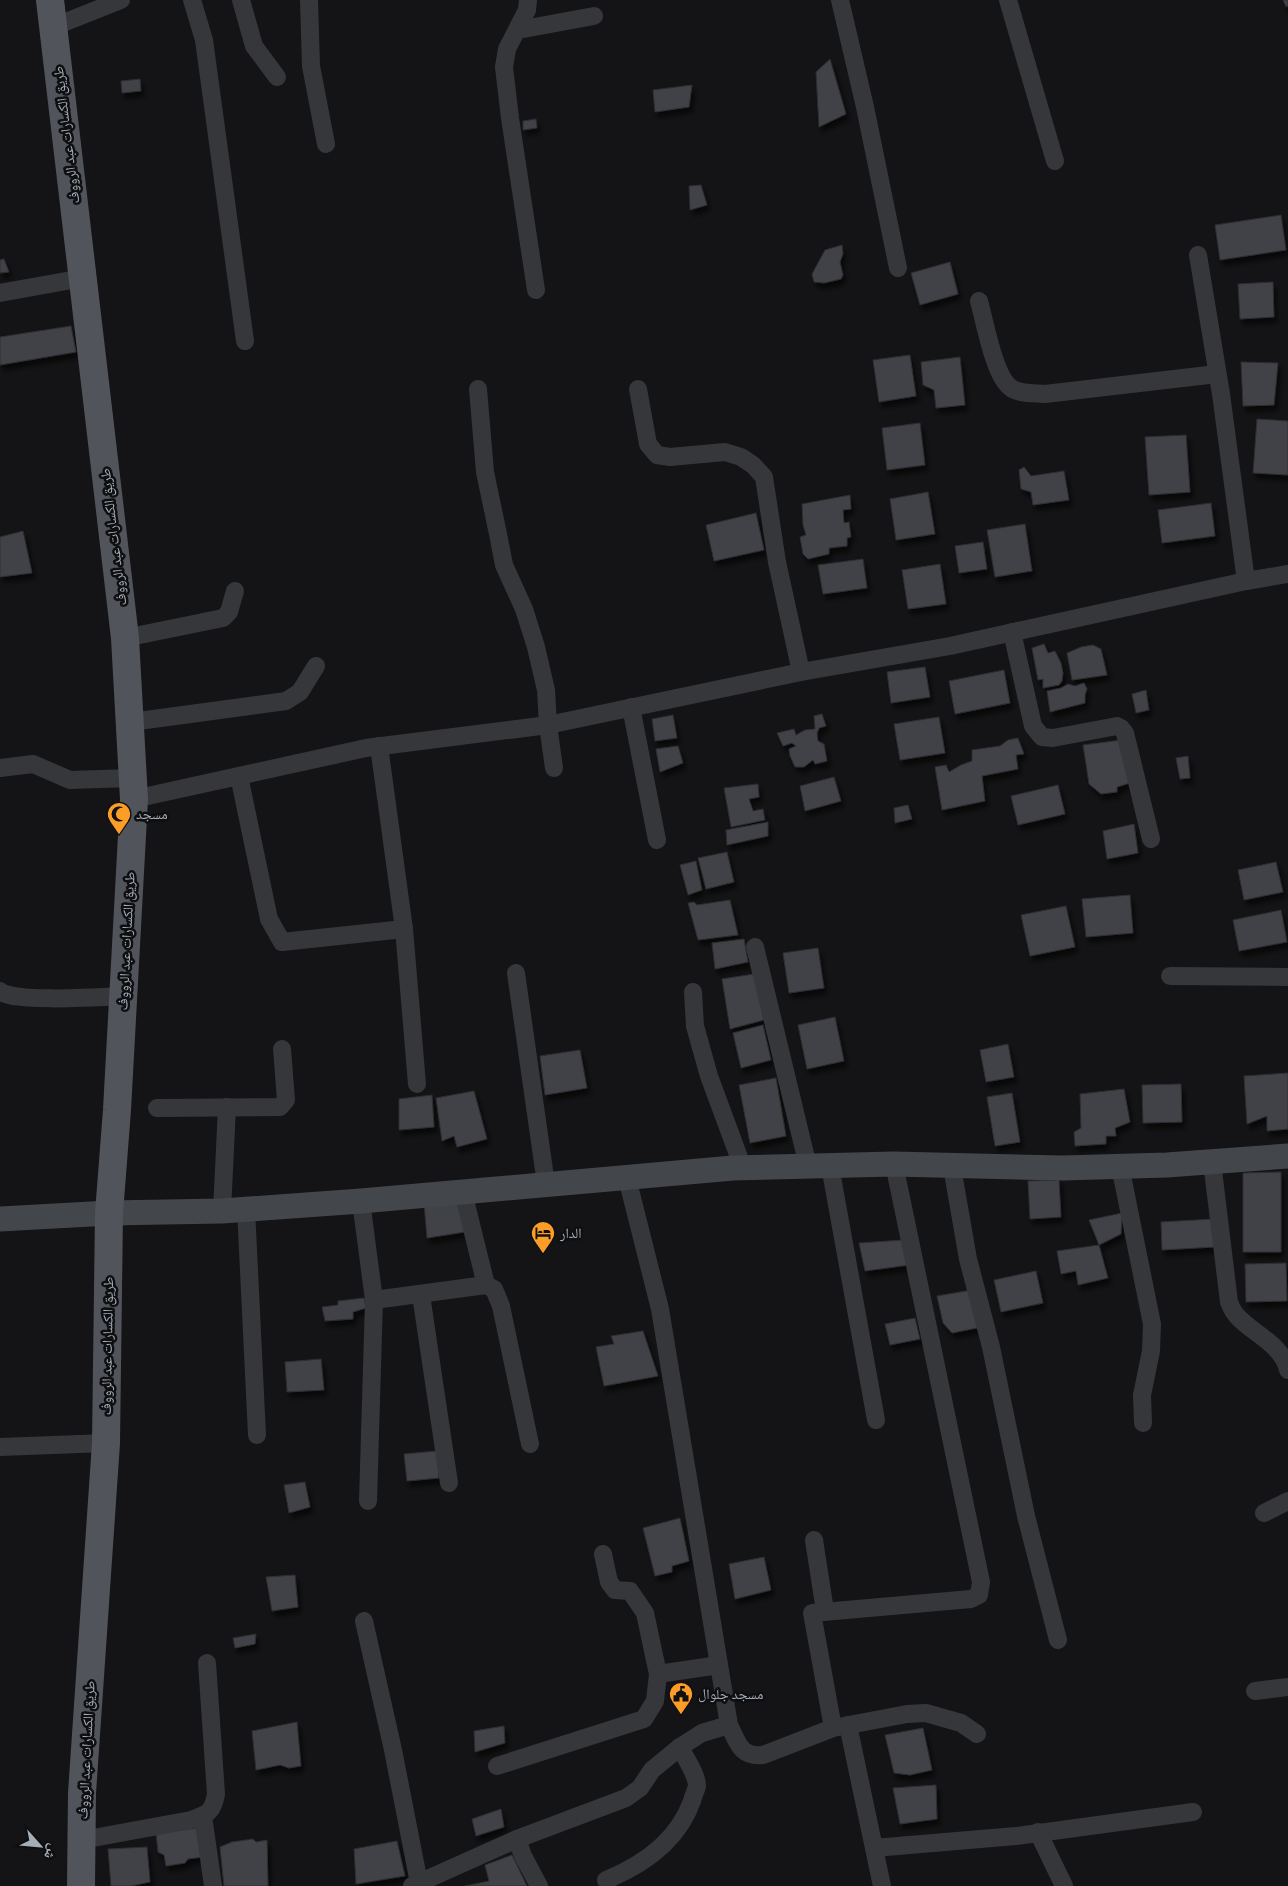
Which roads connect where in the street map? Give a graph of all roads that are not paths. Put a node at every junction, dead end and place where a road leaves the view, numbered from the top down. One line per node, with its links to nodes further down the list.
1 (50, 0): 10 (main road, طريق الكسارات عبد الرووف)
2 (121, 0): 10 (street)
3 (192, 0): 21 (street)
4 (241, 0): 12 (street)
5 (309, 0): 13 (street)
6 (528, 0): 11 (street)
7 (840, 0): 16 (street)
8 (1008, 0): 14 (street)
9 (594, 16): 11 (street)
10 (53, 27): 17 (main road, طريق الكسارات عبد الرووف)
11 (518, 30): 18 (street)
12 (277, 77)
13 (326, 144)
14 (1055, 162)
15 (1198, 255): 22 (street)
16 (898, 268)
17 (83, 278): 19 (street); 29 (main road, طريق الكسارات عبد الرووف)
18 (536, 290)
19 (0, 294)
20 (979, 301): 22 (street)
21 (245, 341)
22 (1217, 374): 26 (street)
23 (478, 389): 34 (street)
24 (638, 389): 31 (street)
25 (1288, 574): 26 (street)
26 (1246, 581): 28 (street)
27 (235, 591): 29 (street)
28 (1012, 632): 31 (street); 40 (street)
29 (125, 638): 33 (main road, طريق الكسارات عبد الرووف)
30 (316, 666): 33 (street)
31 (801, 672): 32 (street)
32 (631, 707): 34 (street); 41 (street)
33 (131, 722): 39 (main road, طريق الكسارات عبد الرووف)
34 (548, 725): 35 (street); 37 (street)
35 (378, 746): 38 (street); 42 (street)
36 (0, 768): 39 (street)
37 (554, 768)
38 (239, 776): 39 (street); 42 (street)
39 (134, 788): 49 (main road, طريق الكسارات عبد الرووف)
40 (1151, 839)
41 (657, 840)
42 (404, 929): 51 (street)
43 (755, 947): 57 (street)
44 (516, 973): 62 (street)
45 (1170, 976): 46 (street)
46 (1288, 976)
47 (0, 991): 49 (street)
48 (693, 992): 60 (street)
49 (124, 996): 66 (main road, طريق الكسارات عبد الرووف)
50 (282, 1049): 52 (street)
51 (417, 1084)
52 (227, 1107): 53 (street); 65 (street)
53 (157, 1108)
54 (1288, 1156): 55 (street)
55 (1212, 1162): 58 (street); 71 (street)
56 (894, 1164): 57 (street); 59 (street); 84 (street)
57 (819, 1166): 60 (street); 72 (street)
58 (1120, 1166): 59 (street); 73 (street)
59 (952, 1167): 86 (street)
60 (743, 1168): 61 (street)
61 (627, 1178): 62 (street); 88 (street)
62 (546, 1184): 63 (street)
63 (463, 1192): 64 (street); 68 (street)
64 (361, 1201): 65 (street); 70 (street)
65 (234, 1210): 66 (street); 74 (street)
66 (108, 1213): 67 (street); 75 (main road, طريق الكسارات عبد الرووف)
67 (0, 1219)
68 (486, 1285): 69 (street); 76 (street)
69 (421, 1295): 70 (street); 78 (street)
70 (374, 1300): 79 (street)
71 (1288, 1370)
72 (876, 1420)
73 (1143, 1423)
74 (257, 1435)
75 (106, 1443): 77 (street); 101 (main road, طريق الكسارات عبد الرووف)
76 (530, 1444)
77 (0, 1447)
78 (449, 1483)
79 (368, 1501)
80 (1288, 1501): 81 (street)
81 (1264, 1513)
82 (814, 1540): 84 (street)
83 (603, 1554): 89 (street)
84 (825, 1611): 93 (street)
85 (364, 1621): 104 (street)
86 (1058, 1640)
87 (207, 1663): 98 (street)
88 (719, 1665): 89 (street); 92 (street)
89 (658, 1674): 96 (street)
90 (1288, 1687): 91 (street)
91 (1255, 1691)
92 (729, 1725): 93 (street); 95 (street)
93 (841, 1727): 94 (street); 102 (street)
94 (977, 1734)
95 (680, 1747): 100 (street); 103 (street)
96 (497, 1766)
97 (1193, 1812): 99 (street)
98 (203, 1816): 101 (street); 106 (street)
99 (1038, 1832): 102 (street); 109 (street)
100 (517, 1839): 104 (street); 107 (street)
101 (82, 1840): 105 (main road, طريق الكسارات عبد الرووف)
102 (874, 1848): 108 (street)
103 (606, 1880)
104 (416, 1884)
105 (81, 1886)
106 (213, 1886)
107 (540, 1886)
108 (882, 1886)
109 (1064, 1886)

